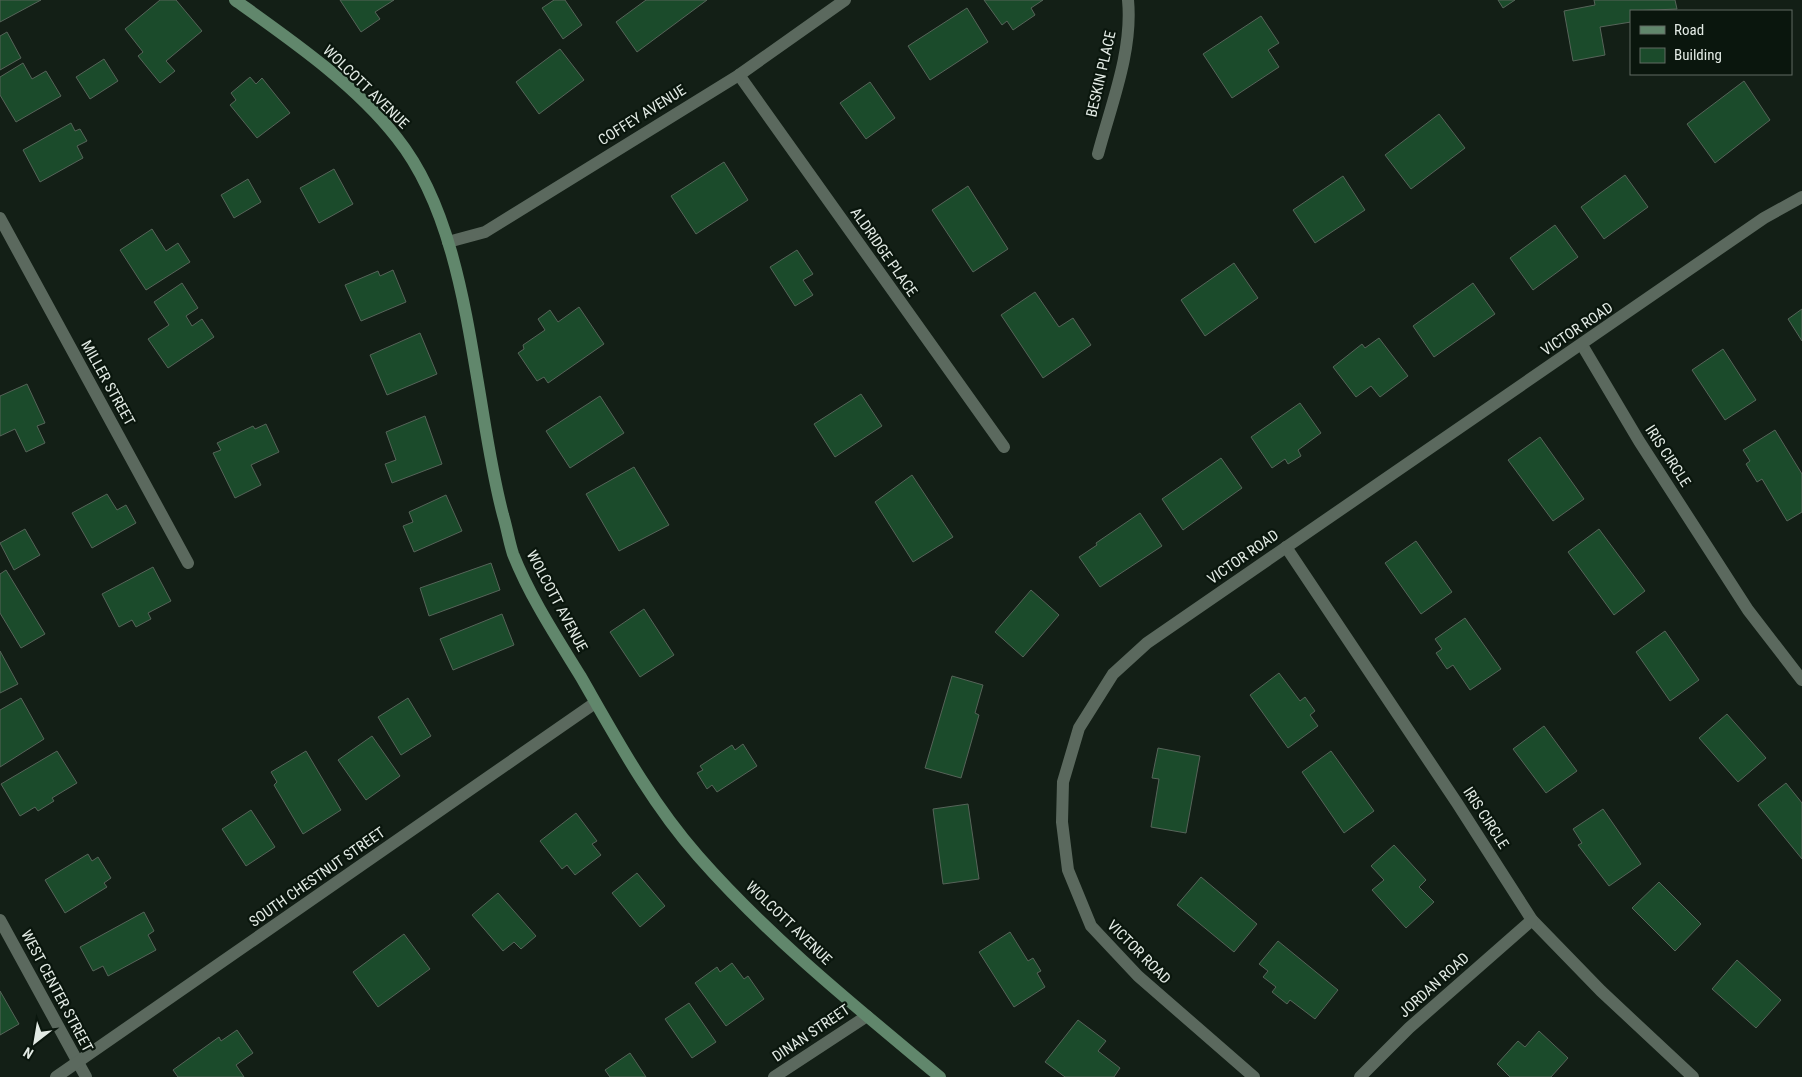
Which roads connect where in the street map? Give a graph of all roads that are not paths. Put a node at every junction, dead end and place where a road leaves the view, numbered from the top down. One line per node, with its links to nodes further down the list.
1 (235, 0): 8 (main road, WOLCOTT AVENUE)
2 (845, 0): 4 (street, COFFEY AVENUE)
3 (1128, 0): 5 (street, BESKIN PLACE)
4 (739, 75): 8 (street, COFFEY AVENUE); 10 (street, ALDRIDGE PLACE)
5 (1098, 154)
6 (1802, 197): 9 (street, VICTOR ROAD)
7 (0, 218): 12 (street, MILLER STREET)
8 (448, 242): 14 (main road, WOLCOTT AVENUE)
9 (1582, 345): 11 (street, VICTOR ROAD); 13 (street, IRIS CIRCLE)
10 (1004, 447)
11 (1286, 547): 16 (street, IRIS CIRCLE); 23 (street, VICTOR ROAD)
12 (188, 563)
13 (1802, 680)
14 (595, 703): 17 (main road, WOLCOTT AVENUE); 18 (street, SOUTH CHESTNUT STREET)
15 (0, 920): 18 (street, WEST CENTER STREET)
16 (1532, 920): 24 (street, JORDAN ROAD); 25 (street, IRIS CIRCLE)
17 (867, 1016): 21 (street, DINAN STREET); 22 (main road, WOLCOTT AVENUE)
18 (78, 1063): 19 (street, SOUTH CHESTNUT STREET); 20 (street, WEST CENTER STREET)
19 (56, 1077)
20 (86, 1077)
21 (774, 1077)
22 (940, 1077)
23 (1254, 1077)
24 (1360, 1077)
25 (1693, 1077)

